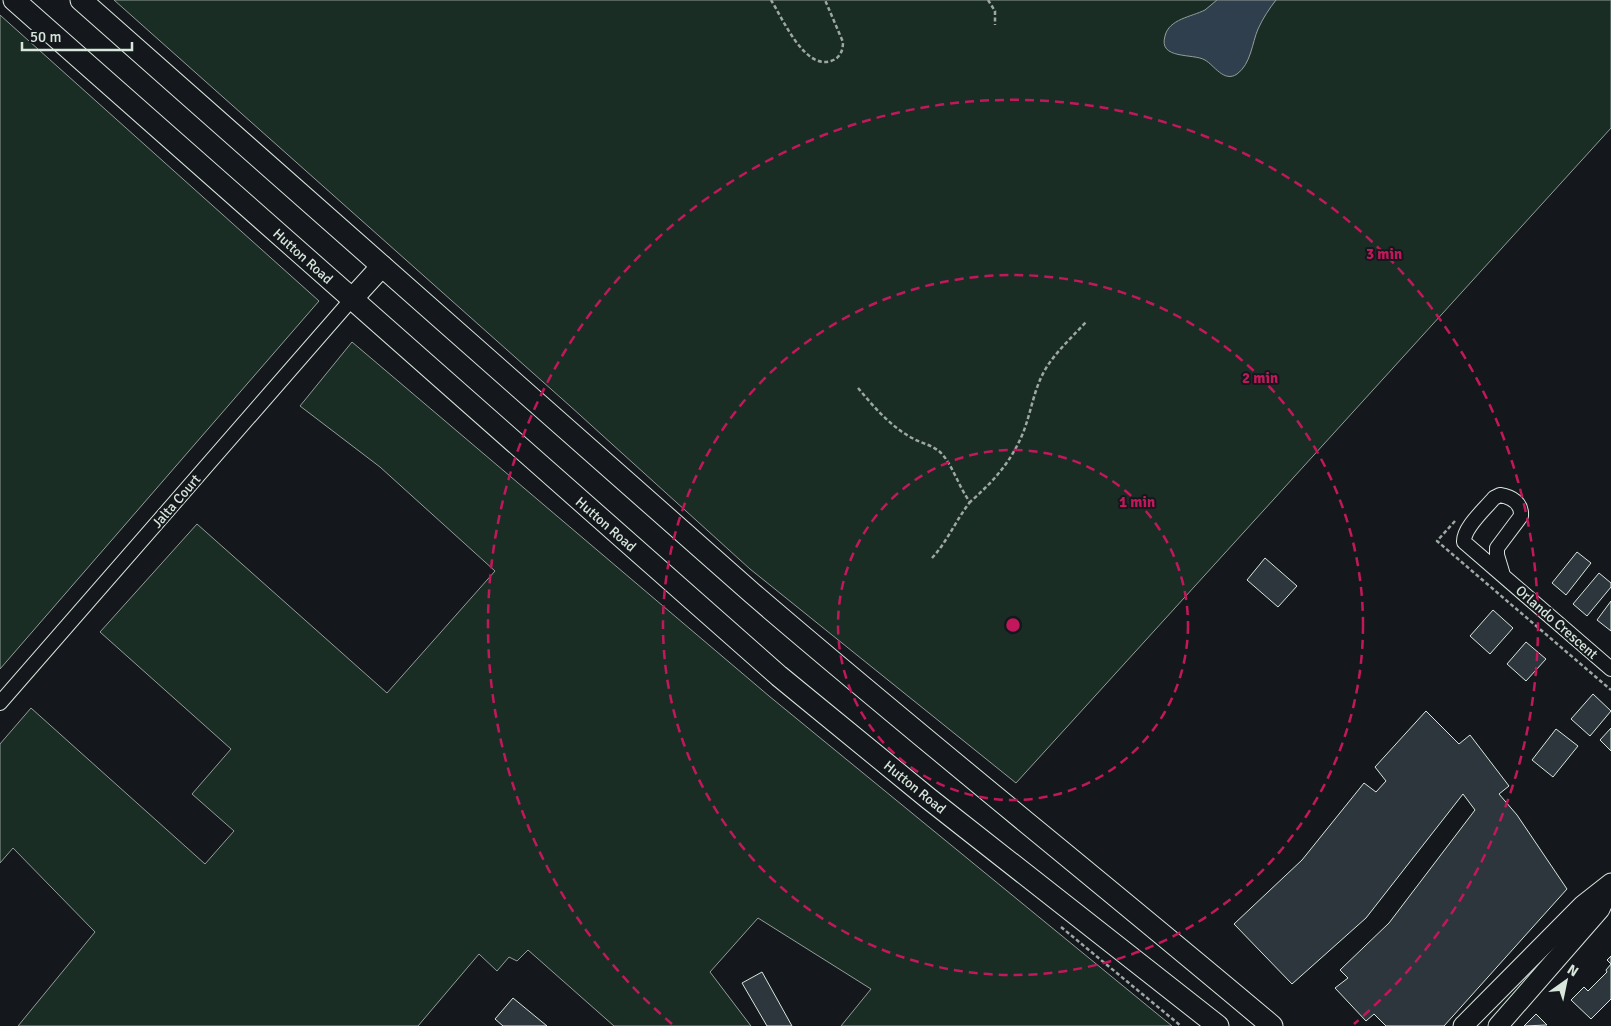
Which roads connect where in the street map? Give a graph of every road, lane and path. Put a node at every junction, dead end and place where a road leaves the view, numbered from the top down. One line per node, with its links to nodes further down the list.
1 (14, 0): 8 (main road, Hutton Road)
2 (81, 0): 7 (main road)
3 (771, 0): 4 (path)
4 (825, 0)
5 (988, 0): 6 (path)
6 (995, 25)
7 (382, 266): 8 (main road); 18 (main road)
8 (352, 299): 15 (street, Jalta Court); 17 (main road, Hutton Road)
9 (1086, 322): 11 (path)
10 (858, 388): 11 (path)
11 (970, 502): 12 (path)
12 (932, 558)
13 (1503, 575): 13 (street, Orlando Crescent); 14 (street, Orlando Crescent)
14 (1611, 669)
15 (0, 703)
16 (1611, 883): 19 (main road); 20 (main road)
17 (1218, 1026)
18 (1272, 1026)
19 (1463, 1026)
20 (1498, 1026)

